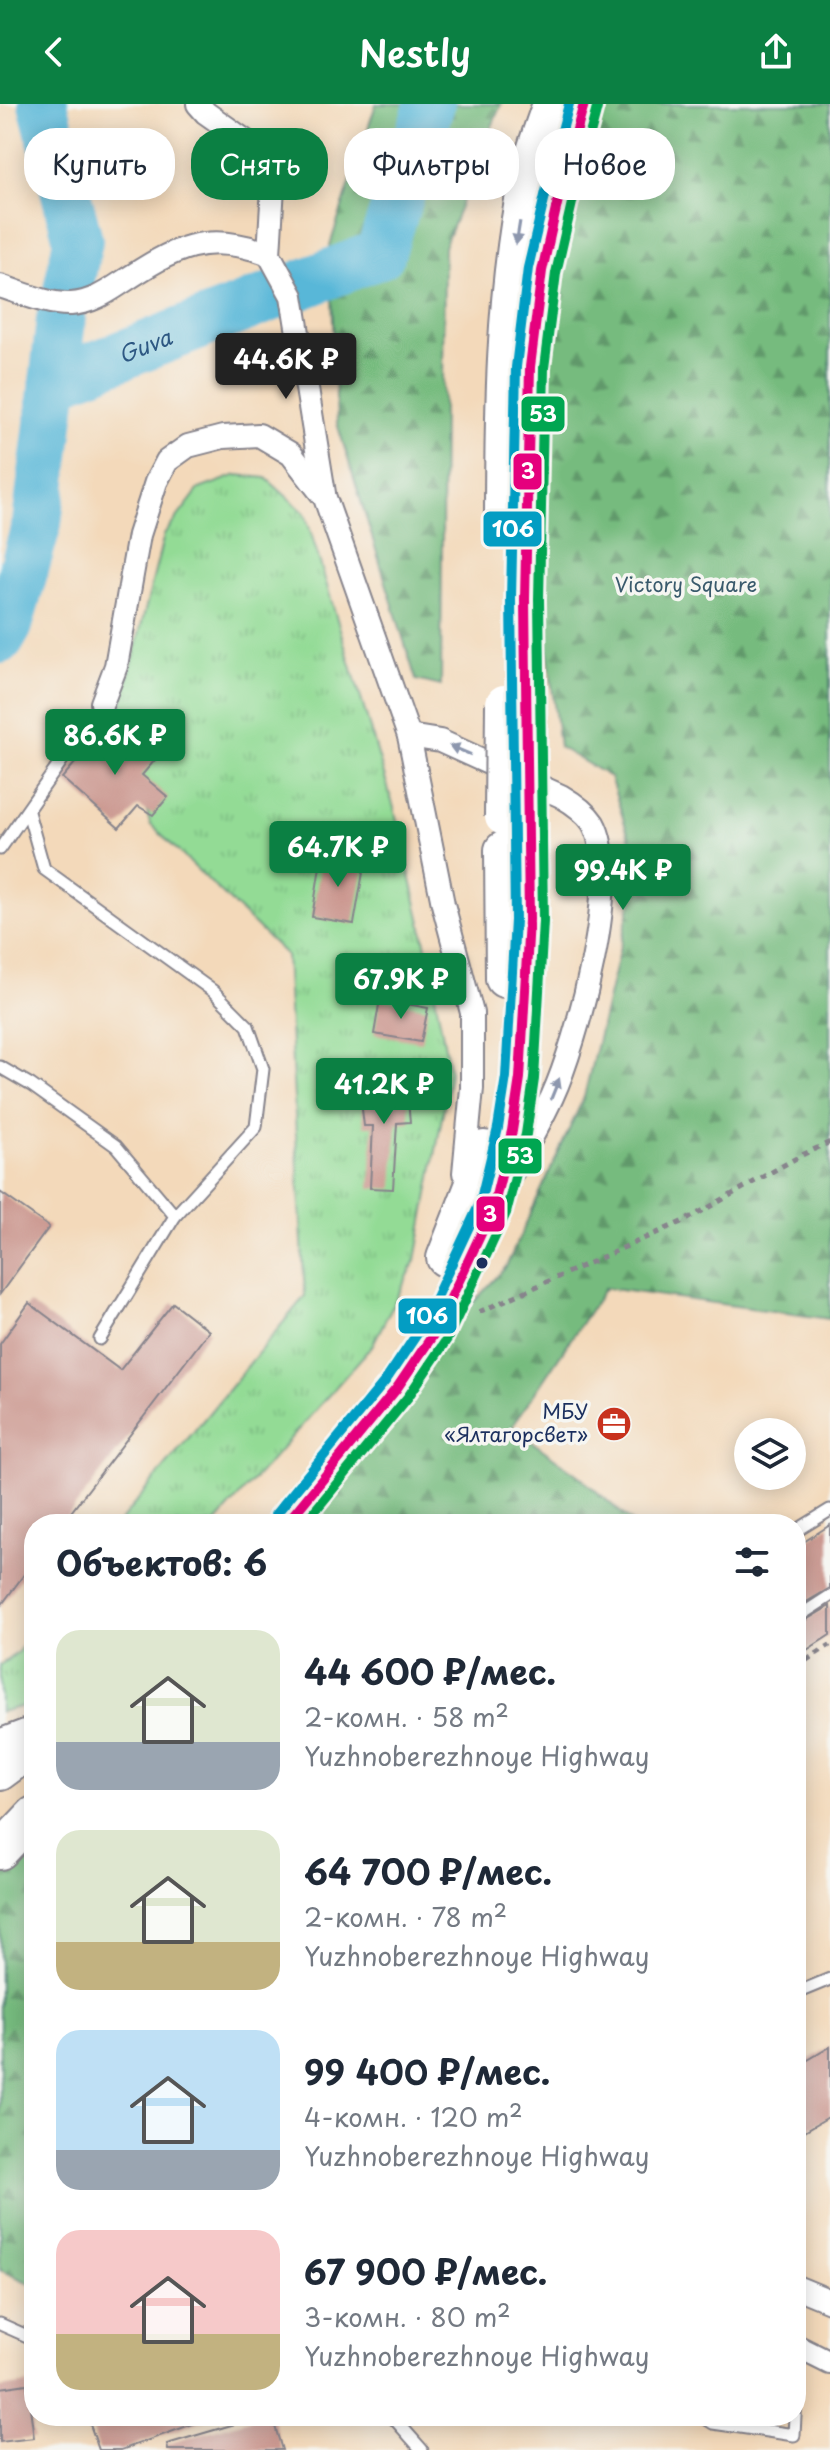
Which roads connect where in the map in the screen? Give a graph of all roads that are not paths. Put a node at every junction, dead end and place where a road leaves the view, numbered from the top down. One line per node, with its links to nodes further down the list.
1 (198, 104): 4 (street)
2 (551, 104): 8 (highway, one-way to 8)
3 (584, 104): 8 (highway)
4 (273, 259): 5 (street); 6 (street)
5 (0, 286)
6 (325, 498): 7 (street); 9 (street)
7 (102, 703): 10 (lane)
8 (515, 707): 11 (highway)
9 (409, 736): 14 (street, one-way to 9); 16 (street)
10 (28, 812): 12 (lane); 15 (lane)
11 (515, 816): 14 (highway); 16 (highway)
12 (0, 849)
13 (0, 1067): 15 (lane)
14 (493, 1208): 20 (highway)
15 (175, 1216): 17 (lane)
16 (449, 1250): 19 (highway)
17 (100, 1339)
18 (830, 1510): 21 (lane)
19 (269, 1514)
20 (294, 1514)
21 (806, 1525)
22 (830, 1596): 23 (lane)
23 (806, 1612)
24 (24, 1739): 25 (highway)
25 (0, 1748)
26 (24, 1755): 27 (main road)
27 (0, 1773)
28 (24, 1826): 29 (highway)
29 (0, 1851)
30 (830, 1979): 31 (lane)
31 (806, 1989)
32 (806, 2291): 33 (street)
33 (830, 2301)
34 (0, 2324): 35 (lane)
35 (24, 2335)
36 (806, 2351): 37 (street)
37 (830, 2363)
38 (401, 2426): 41 (lane)
39 (733, 2426): 40 (lane)
40 (794, 2426)
41 (422, 2450)

